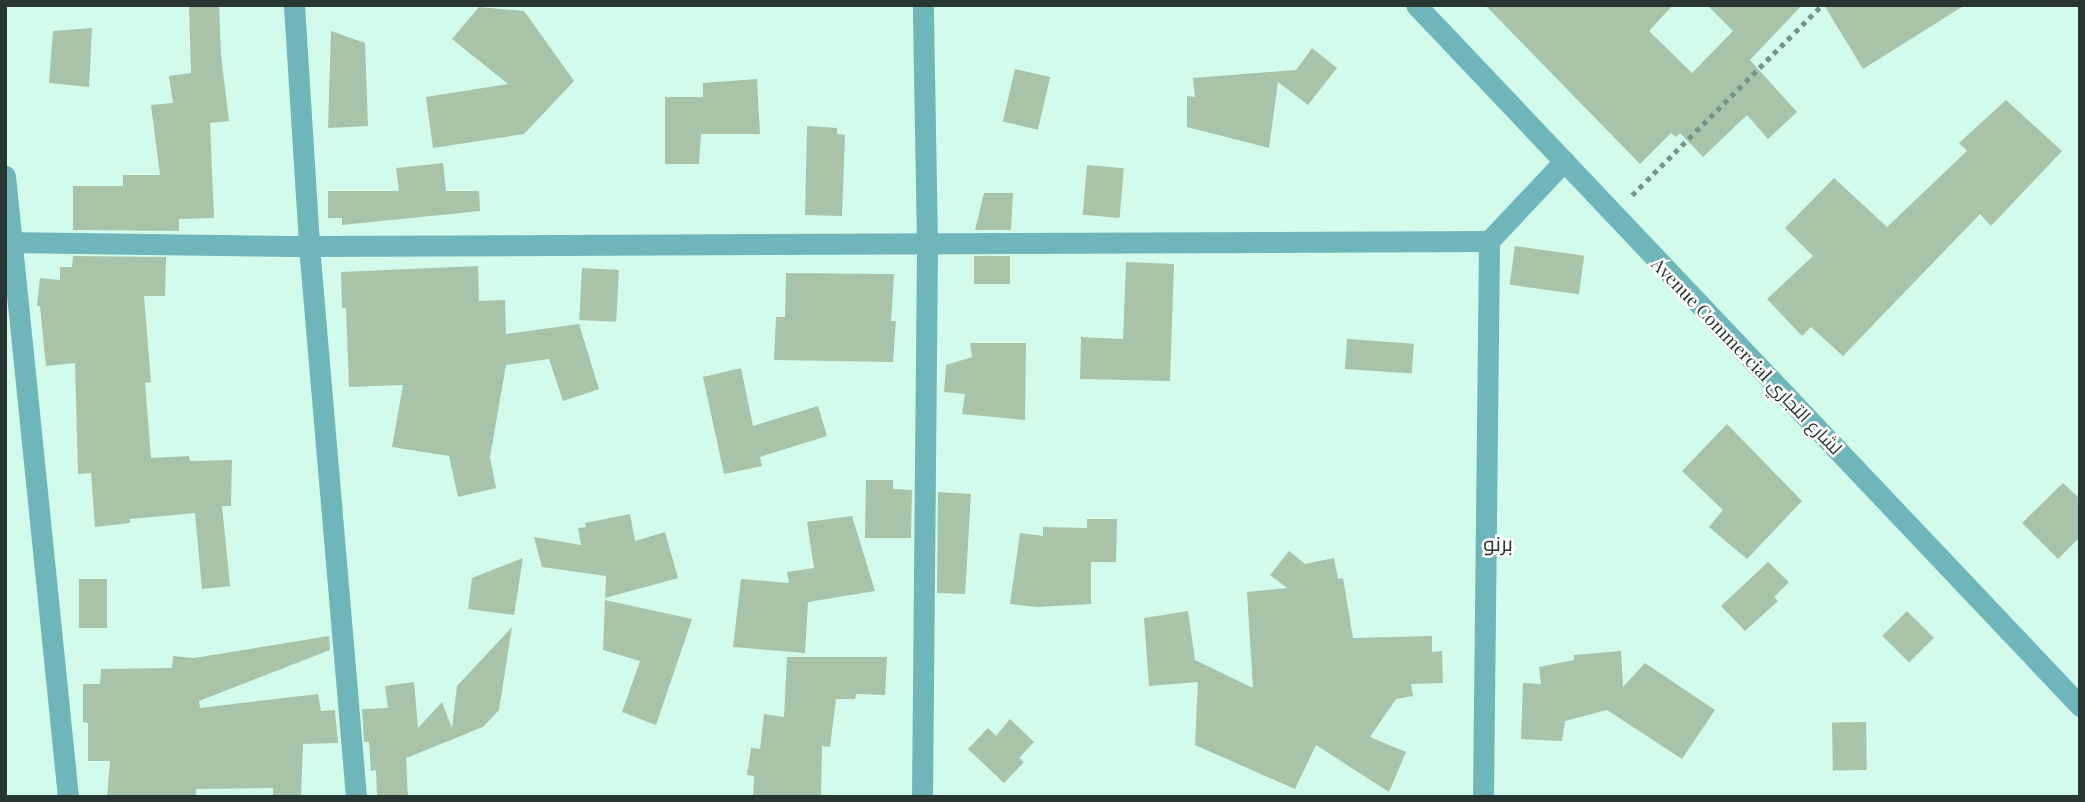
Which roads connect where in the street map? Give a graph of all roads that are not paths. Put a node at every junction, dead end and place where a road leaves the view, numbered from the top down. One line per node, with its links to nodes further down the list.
1 (294, 5): 9 (street)
2 (923, 5): 8 (street)
3 (1416, 5): 4 (street, Avenue Commercial لشارع التجاري)
4 (1564, 161): 6 (street); 10 (street, Avenue Commercial لشارع التجاري)
5 (5, 176): 7 (street)
6 (1489, 241): 8 (street); 14 (street)
7 (8, 242): 9 (street); 11 (street)
8 (927, 244): 9 (street); 13 (street)
9 (309, 246): 12 (street)
10 (2080, 706)
11 (68, 797)
12 (356, 797)
13 (922, 797)
14 (1483, 797)

